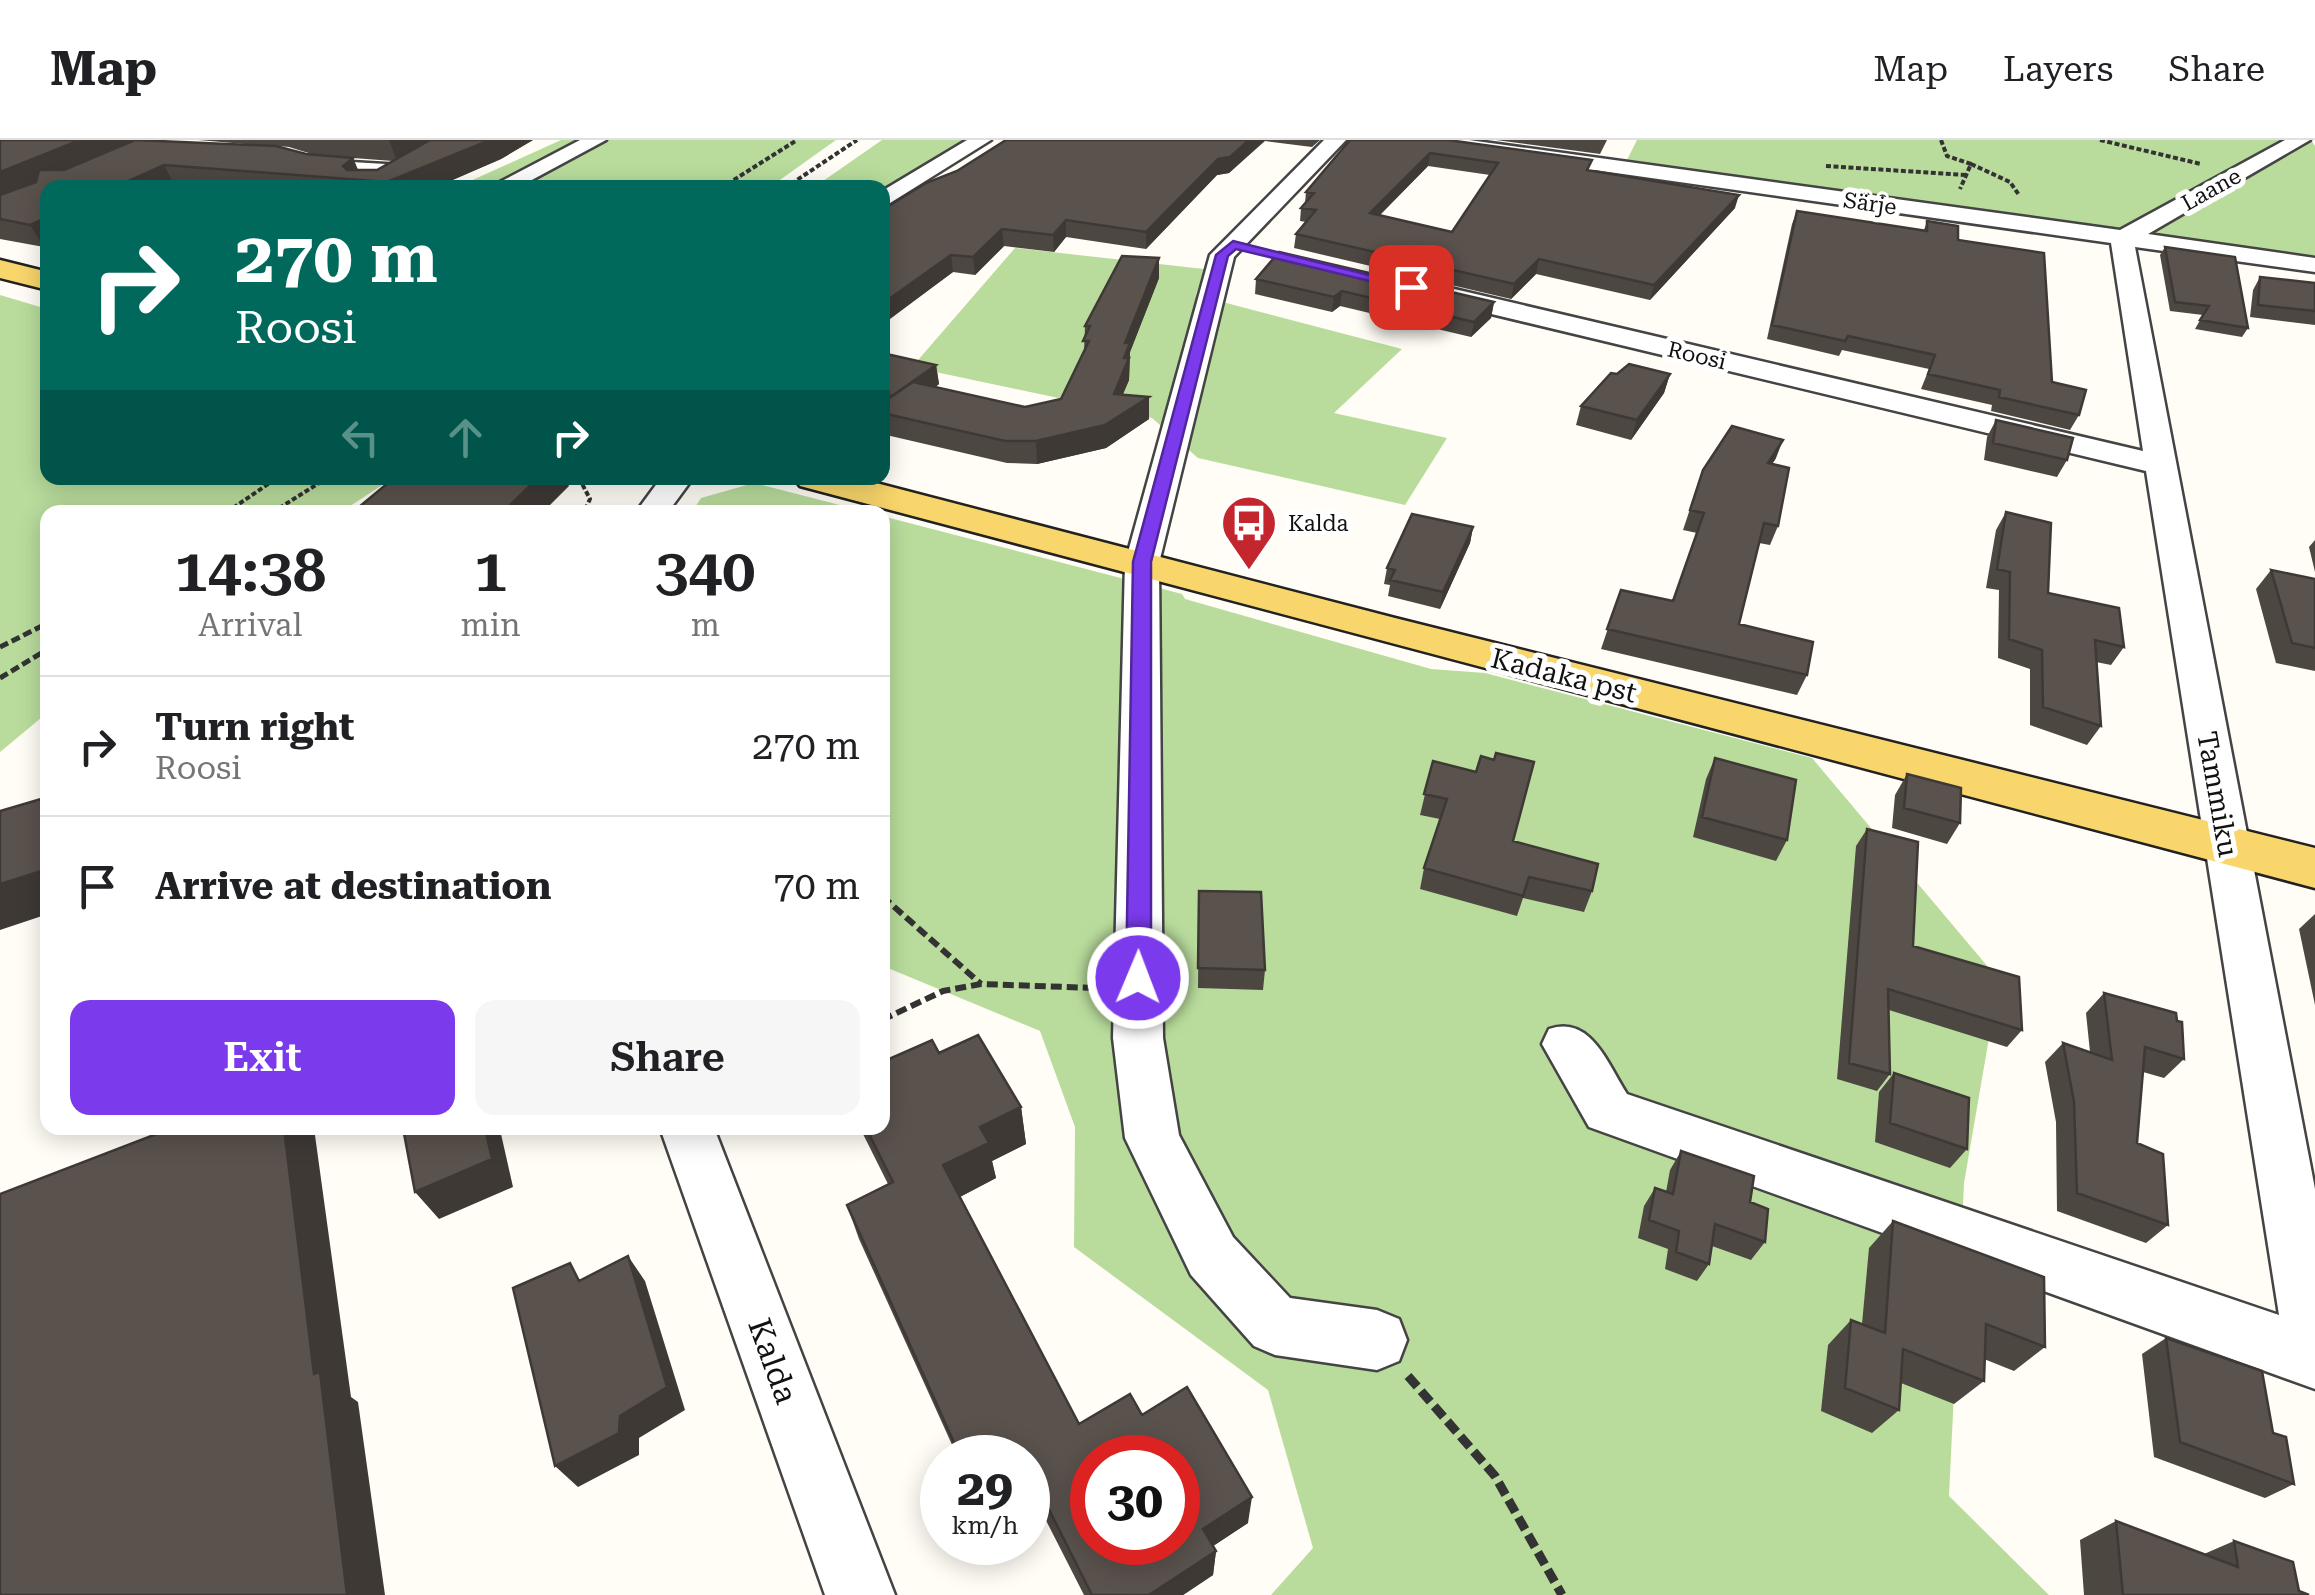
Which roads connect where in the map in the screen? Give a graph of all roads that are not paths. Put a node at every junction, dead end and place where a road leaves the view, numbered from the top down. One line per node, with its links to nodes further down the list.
1 (596, 140): 9 (street)
2 (981, 140): 10 (street)
3 (1336, 140): 12 (street)
4 (1425, 140): 6 (street, Särje)
5 (2300, 140): 11 (street, Laane)
6 (1472, 143): 11 (street, Särje)
7 (271, 156): 8 (street)
8 (384, 180)
9 (515, 180)
10 (890, 195)
11 (2122, 238): 14 (street, Särje); 18 (street, Tammiku)
12 (1233, 245): 13 (street); 20 (street)
13 (1271, 254)
14 (2315, 265)
15 (0, 269): 16 (main road)
16 (40, 279)
17 (1403, 285): 18 (street, Roosi)
18 (2161, 465): 21 (street, Tammiku)
19 (841, 485): 20 (main road, Kadaka pst)
20 (1142, 562): 21 (main road, Kadaka pst); 25 (street)
21 (2227, 844): 22 (main road, Kadaka pst); 26 (street, Tammiku)
22 (2315, 868)
23 (1568, 1044): 27 (street)
24 (691, 1135): 28 (street, Kalda)
25 (1377, 1340)
26 (2315, 1350)
27 (2315, 1358)
28 (860, 1595)

